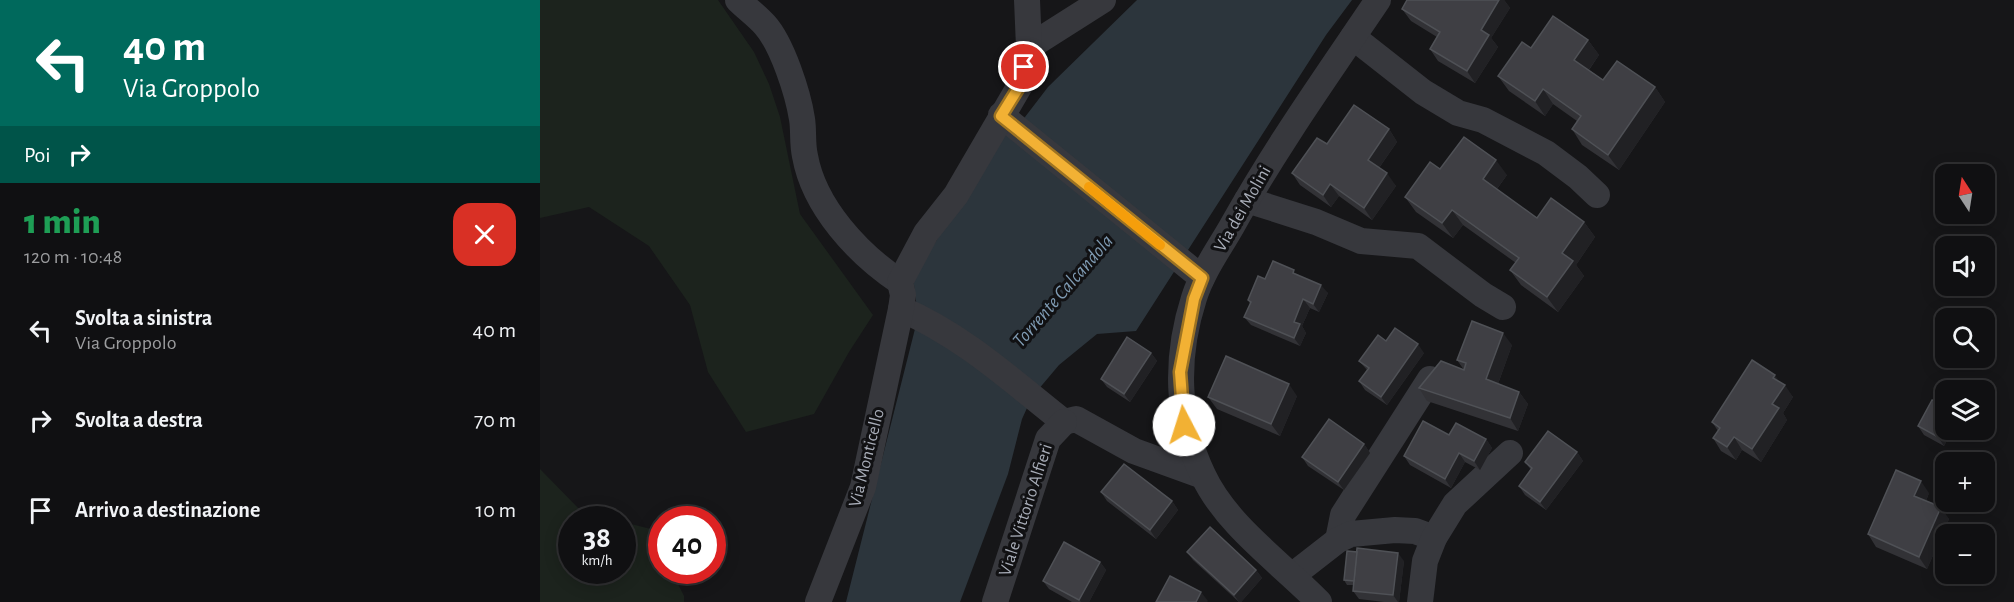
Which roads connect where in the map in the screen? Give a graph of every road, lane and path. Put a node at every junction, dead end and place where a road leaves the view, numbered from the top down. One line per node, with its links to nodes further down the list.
1 (738, 0): 11 (street)
2 (1103, 0): 6 (street)
3 (1378, 0): 5 (street, Via dei Molini)
4 (1028, 6): 6 (street)
5 (1353, 37): 8 (street); 9 (street, Via dei Molini)
6 (1029, 47): 7 (street)
7 (1007, 120): 10 (street); 11 (street)
8 (1597, 195)
9 (1247, 200): 10 (street, Via dei Molini); 12 (street)
10 (1194, 272): 17 (street, Via dei Molini)
11 (900, 282): 13 (street, Via Monticello)
12 (1503, 307)
13 (900, 309): 15 (street); 21 (street, Via Monticello)
14 (1430, 379): 19 (street)
15 (1064, 422): 17 (street); 22 (street, Viale Vittorio Alfieri)
16 (1510, 453): 18 (street)
17 (1203, 476): 20 (street, Via dei Molini)
18 (1434, 538): 19 (street); 24 (street)
19 (1338, 540): 20 (street)
20 (1293, 575): 23 (street, Via dei Molini)
21 (818, 602)
22 (995, 602)
23 (1319, 602)
24 (1420, 602)

